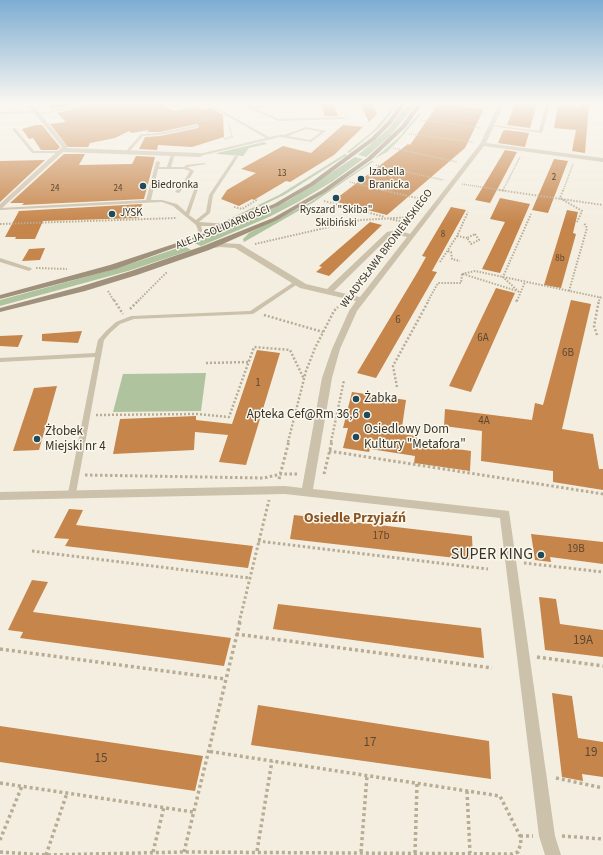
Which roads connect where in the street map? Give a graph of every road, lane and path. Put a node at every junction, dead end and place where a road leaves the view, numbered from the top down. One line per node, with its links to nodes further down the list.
1 (26, 144): 9 (lane)
2 (65, 144): 9 (street)
3 (134, 144): 10 (lane)
4 (243, 144): 13 (lane)
5 (366, 144): 49 (main road, ALEJA SOLIDARNOŚCI)
6 (387, 144): 50 (main road, ALEJA SOLIDARNOŚCI)
7 (483, 144): 15 (street); 26 (street, WŁADYSŁAWA BRONIEWSKIEGO)
8 (393, 148): 18 (path)
9 (62, 151): 10 (street); 36 (street)
10 (127, 152): 12 (street)
11 (523, 152): 27 (path)
12 (173, 154): 13 (street); 22 (lane)
13 (200, 154)
14 (236, 157): 45 (lane)
15 (603, 160)
16 (574, 161): 29 (path)
17 (158, 162): 21 (lane)
18 (457, 162)
19 (204, 164): 23 (lane)
20 (374, 164): 26 (path)
21 (156, 168): 22 (lane); 33 (lane)
22 (168, 168): 23 (lane)
23 (185, 168): 24 (lane)
24 (186, 182): 28 (lane); 40 (lane)
25 (350, 182): 31 (path)
26 (453, 182): 27 (path); 52 (street, WŁADYSŁAWA BRONIEWSKIEGO)
27 (503, 190): 29 (path)
28 (177, 192)
29 (560, 198): 34 (path); 44 (path)
30 (258, 199): 35 (path)
31 (426, 200)
32 (322, 201): 39 (path)
33 (148, 202): 36 (lane); 40 (lane)
34 (603, 205)
35 (253, 207)
36 (0, 208)
37 (468, 212): 53 (path)
38 (531, 214): 67 (path)
39 (376, 215): 42 (path); 43 (path)
40 (188, 216): 45 (lane); 48 (path)
41 (413, 217): 43 (path)
42 (380, 218): 43 (path); 51 (path); 56 (path)
43 (387, 218): 46 (path)
44 (577, 222)
45 (197, 223): 49 (lane); 54 (lane)
46 (408, 223)
47 (584, 223): 71 (path)
48 (0, 224)
49 (229, 225): 54 (main road, ALEJA SOLIDARNOŚCI)
50 (246, 231): 57 (street); 58 (main road, ALEJA SOLIDARNOŚCI)
51 (392, 232): 52 (street); 72 (street)
52 (411, 236): 76 (street, WŁADYSŁAWA BRONIEWSKIEGO)
53 (457, 236): 55 (path); 59 (path)
54 (197, 238): 74 (main road, ALEJA SOLIDARNOŚCI)
55 (467, 238): 55 (path)
56 (251, 245)
57 (237, 246): 58 (street); 68 (street)
58 (206, 248): 79 (main road, ALEJA SOLIDARNOŚCI)
59 (448, 251): 61 (path); 62 (path)
60 (0, 260): 63 (lane)
61 (460, 261)
62 (440, 262)
63 (28, 270): 64 (path)
64 (74, 270)
65 (169, 271): 70 (path)
66 (462, 274): 67 (path); 73 (path); 89 (path)
67 (503, 277): 69 (path); 73 (path)
68 (297, 282): 72 (street); 80 (lane)
69 (525, 282): 71 (path); 73 (path)
70 (108, 290)
71 (569, 291): 75 (path)
72 (329, 292): 76 (street)
73 (519, 292): 77 (path)
74 (0, 297)
75 (601, 297): 82 (path)
76 (361, 300): 94 (street, WŁADYSŁAWA BRONIEWSKIEGO)
77 (518, 303)
78 (338, 307): 81 (path)
79 (0, 310)
80 (254, 312): 81 (path); 83 (lane)
81 (323, 332): 87 (path)
82 (597, 335)
83 (99, 355): 84 (lane); 93 (lane)
84 (0, 360)
85 (249, 362): 86 (path); 87 (path); 90 (path)
86 (206, 363)
87 (304, 379): 92 (path)
88 (344, 380): 91 (path)
89 (397, 388)
90 (95, 415)
91 (329, 451): 94 (path); 98 (path)
92 (281, 474): 93 (path); 94 (path); 95 (path)
93 (76, 475): 97 (lane)
94 (310, 475): 96 (street, WŁADYSŁAWA BRONIEWSKIEGO)
95 (273, 490): 96 (street); 97 (street); 100 (path)
96 (307, 492): 136 (street)
97 (72, 493): 99 (street)
98 (603, 494)
99 (0, 496)
100 (258, 541): 103 (path); 105 (path)
101 (32, 551): 105 (path)
102 (524, 563): 104 (path)
103 (488, 569)
104 (603, 572)
105 (249, 578): 106 (path)
106 (236, 634): 110 (path); 111 (path)
107 (0, 649): 111 (path)
108 (537, 657): 109 (path)
109 (603, 666)
110 (492, 668)
111 (225, 679): 112 (path)
112 (208, 751): 113 (path); 123 (path)
113 (272, 761): 114 (path); 127 (path)
114 (367, 776): 117 (path); 131 (path)
115 (556, 778): 119 (path)
116 (0, 783): 118 (path)
117 (417, 784): 120 (path); 132 (path)
118 (22, 786): 121 (path); 126 (path)
119 (603, 788)
120 (467, 791): 133 (path); 134 (path)
121 (67, 793): 122 (path); 135 (path)
122 (164, 807): 123 (path); 129 (path)
123 (193, 812): 130 (path)
124 (569, 836): 125 (path)
125 (603, 839)
126 (0, 840)
127 (257, 851): 130 (path); 131 (path)
128 (0, 852): 135 (path)
129 (153, 852): 130 (path); 135 (path)
130 (184, 852)
131 (361, 852): 132 (path)
132 (415, 853): 133 (path)
133 (470, 853): 134 (path)
134 (502, 854)
135 (46, 855)
136 (553, 855)

